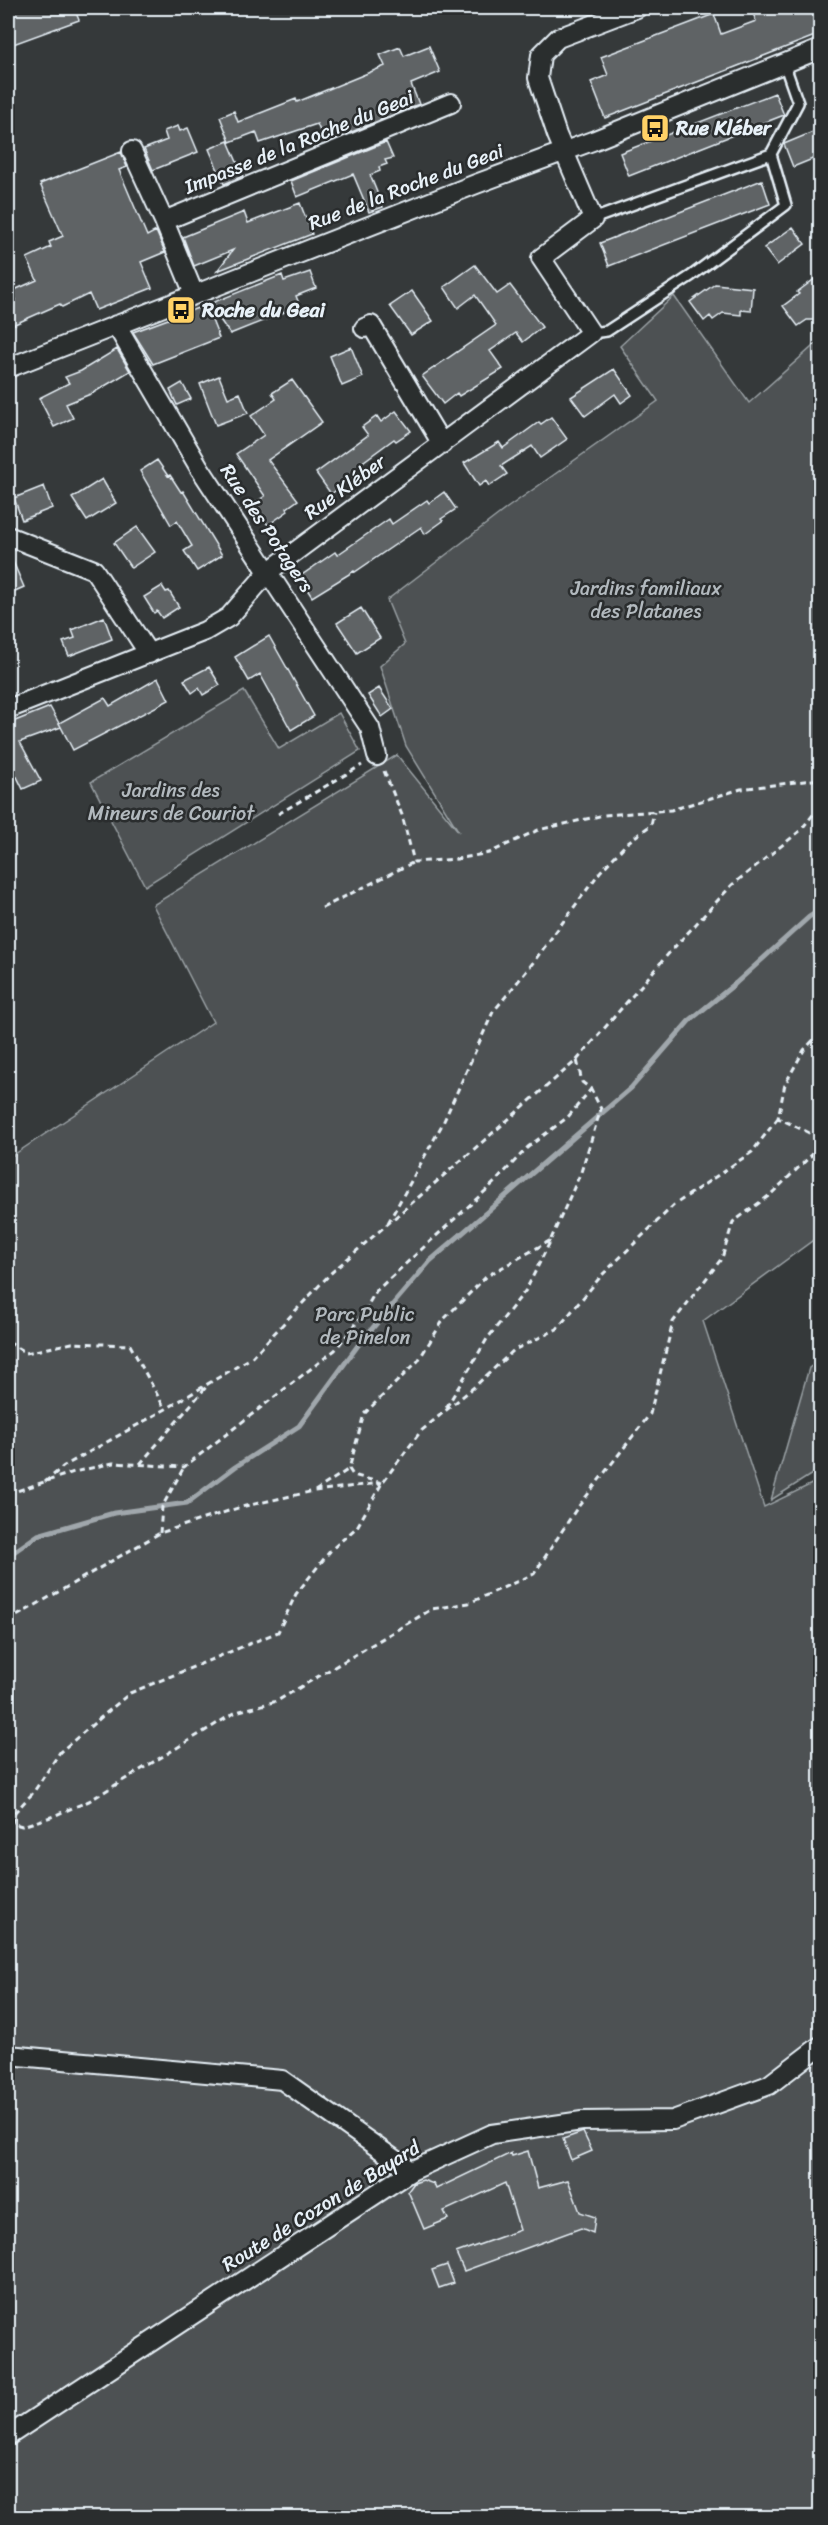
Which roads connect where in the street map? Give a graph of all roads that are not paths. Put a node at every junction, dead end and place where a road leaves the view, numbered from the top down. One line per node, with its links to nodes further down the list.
1 (637, 8): 5 (street)
2 (820, 49): 3 (street, Rue de la Roche du Geai)
3 (784, 63): 5 (street, Rue de la Roche du Geai); 7 (lane)
4 (451, 103): 9 (street, Impasse de la Roche du Geai)
5 (564, 150): 8 (street); 10 (street, Rue de la Roche du Geai)
6 (132, 151): 9 (street)
7 (771, 154): 8 (lane); 13 (lane)
8 (593, 219): 13 (street)
9 (164, 221): 10 (street)
10 (195, 294): 11 (street, Rue de la Roche du Geai)
11 (116, 325): 14 (street, Rue de la Roche du Geai); 17 (street, Rue des Potagers)
12 (364, 328): 15 (street)
13 (591, 333): 15 (street, Rue Kléber)
14 (8, 368)
15 (442, 444): 17 (street, Rue Kléber)
16 (8, 536): 18 (street)
17 (269, 571): 18 (street, Rue Kléber); 20 (street, Rue des Potagers)
18 (149, 654): 19 (street, Rue Kléber)
19 (8, 709)
20 (377, 756)
21 (820, 2046): 23 (street, Route de Cozon de Bayard)
22 (8, 2055): 23 (street)
23 (411, 2171): 24 (street, Route de Cozon de Bayard)
24 (8, 2436)

